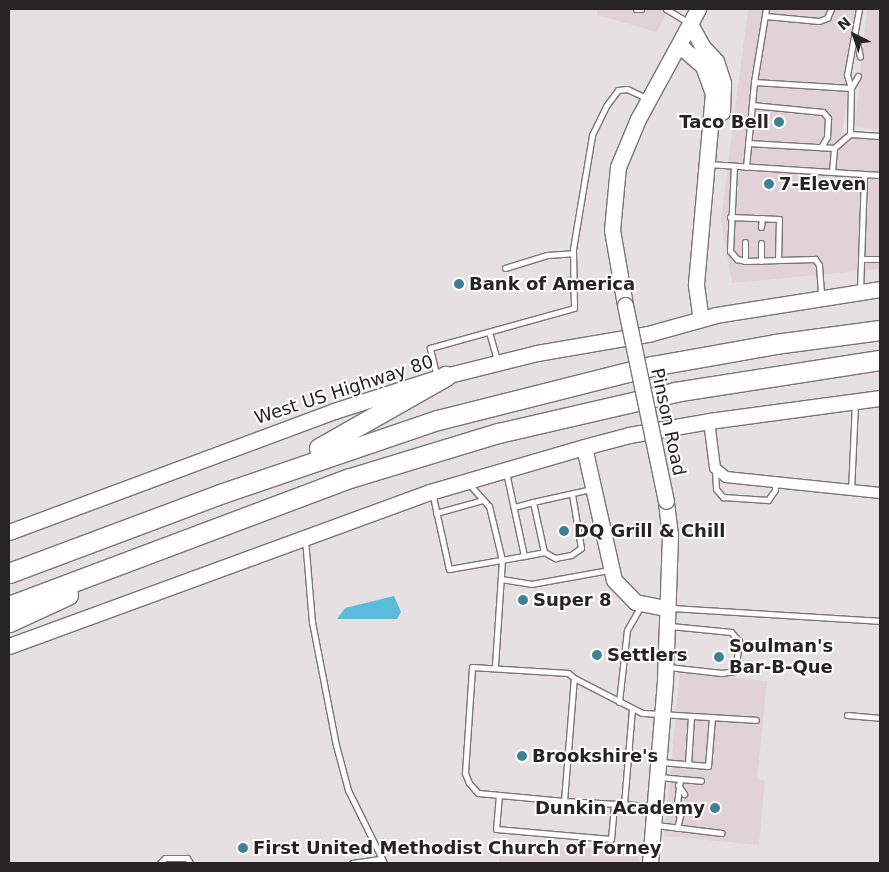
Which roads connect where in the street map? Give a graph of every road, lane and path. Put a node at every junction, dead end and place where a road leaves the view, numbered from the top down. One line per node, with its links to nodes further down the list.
1 (636, 9): 2 (lane)
2 (641, 9)
3 (666, 9): 9 (lane)
4 (698, 9): 9 (main road, Pinson Road)
5 (766, 9): 8 (lane)
6 (831, 9): 8 (lane)
7 (859, 9): 10 (lane)
8 (766, 16): 14 (lane)
9 (690, 24): 11 (main road, Pinson Road); 23 (main road)
10 (856, 38): 12 (lane); 15 (lane)
11 (679, 46): 16 (main road, Pinson Road); 23 (main road)
12 (860, 57)
13 (858, 76): 15 (lane)
14 (754, 82): 15 (lane); 17 (lane)
15 (851, 88): 18 (lane)
16 (649, 99): 36 (lane); 81 (main road, Pinson Road, bridge)
17 (752, 105): 20 (lane); 21 (lane)
18 (850, 134): 19 (lane); 22 (lane)
19 (880, 136)
20 (748, 142): 21 (lane); 25 (lane)
21 (821, 147): 22 (lane)
22 (834, 148): 26 (lane)
23 (708, 164): 24 (lane); 46 (main road)
24 (734, 166): 25 (lane); 29 (lane)
25 (746, 167): 26 (lane)
26 (832, 172): 27 (lane)
27 (864, 174): 28 (lane); 38 (lane)
28 (880, 176)
29 (730, 217): 30 (lane); 40 (lane)
30 (746, 217): 31 (lane); 32 (lane)
31 (762, 218): 33 (lane); 37 (lane)
32 (746, 226)
33 (761, 227)
34 (745, 242): 40 (lane)
35 (761, 244): 41 (lane)
36 (573, 253): 42 (lane); 48 (lane)
37 (778, 259): 41 (lane); 45 (lane)
38 (861, 259): 39 (lane); 44 (lane)
39 (880, 259)
40 (745, 261): 41 (lane)
41 (761, 261)
42 (506, 268)
43 (880, 290): 44 (main road, West US Highway 80)
44 (860, 291): 45 (main road, West US Highway 80)
45 (821, 298): 46 (main road, West US Highway 80)
46 (701, 319): 50 (main road, West US Highway 80)
47 (880, 330): 63 (highway)
48 (490, 332): 50 (lane); 51 (lane)
49 (880, 360): 70 (highway)
50 (498, 362): 51 (main road, West US Highway 80)
51 (442, 377): 63 (highway); 71 (main road, West US Highway 80)
52 (880, 398): 53 (main road)
53 (855, 402): 54 (main road); 61 (lane)
54 (709, 421): 55 (main road); 56 (street)
55 (584, 447): 57 (main road); 60 (main road)
56 (715, 468): 58 (street); 58 (lane)
57 (506, 472): 59 (main road); 68 (lane)
58 (775, 482): 61 (street)
59 (468, 483): 62 (main road); 66 (lane)
60 (592, 489): 65 (lane); 76 (main road)
61 (851, 491): 64 (street)
62 (432, 492): 69 (lane); 72 (main road)
63 (223, 493): 77 (highway)
64 (880, 493)
65 (572, 494): 67 (lane); 73 (lane)
66 (483, 500): 69 (lane); 75 (lane)
67 (533, 502): 68 (lane); 73 (lane)
68 (514, 507): 74 (lane)
69 (436, 513): 75 (lane)
70 (210, 530): 80 (highway); 83 (highway)
71 (9, 532)
72 (305, 539): 85 (main road); 113 (lane)
73 (544, 552): 74 (lane)
74 (524, 556): 75 (lane)
75 (502, 560): 78 (lane)
76 (610, 570): 78 (lane); 79 (main road)
77 (9, 573)
78 (501, 579): 86 (lane)
79 (642, 603): 81 (main road); 89 (lane)
80 (9, 606)
81 (668, 608): 82 (lane); 84 (main road, Pinson Road)
82 (880, 621)
83 (9, 622)
84 (667, 626): 87 (main road, Pinson Road); 87 (lane)
85 (9, 646)
86 (495, 666): 88 (lane); 103 (lane)
87 (665, 667): 91 (main road, Pinson Road)
88 (574, 678): 89 (lane); 104 (lane)
89 (619, 702): 90 (lane)
90 (632, 708): 91 (lane); 106 (lane)
91 (662, 714): 92 (lane); 97 (main road, Pinson Road)
92 (691, 716): 94 (lane); 98 (lane)
93 (848, 716): 95 (lane)
94 (712, 717): 96 (lane); 98 (lane)
95 (880, 718)
96 (756, 720)
97 (658, 761): 98 (lane); 99 (main road, Pinson Road)
98 (688, 764)
99 (657, 777): 101 (lane); 107 (main road, Pinson Road)
100 (700, 780): 101 (lane)
101 (679, 782): 102 (lane); 109 (lane)
102 (684, 794)
103 (499, 795): 104 (lane); 105 (lane)
104 (564, 801): 105 (lane)
105 (614, 804): 106 (lane)
106 (624, 804): 107 (lane)
107 (654, 806): 110 (main road, Pinson Road)
108 (682, 808): 109 (lane)
109 (679, 815): 111 (lane)
110 (653, 825): 111 (lane); 117 (main road, Pinson Road)
111 (677, 828): 112 (lane)
112 (722, 833)
113 (383, 861): 116 (lane)
114 (160, 863): 115 (lane)
115 (190, 863)
116 (352, 863)
117 (650, 863)

